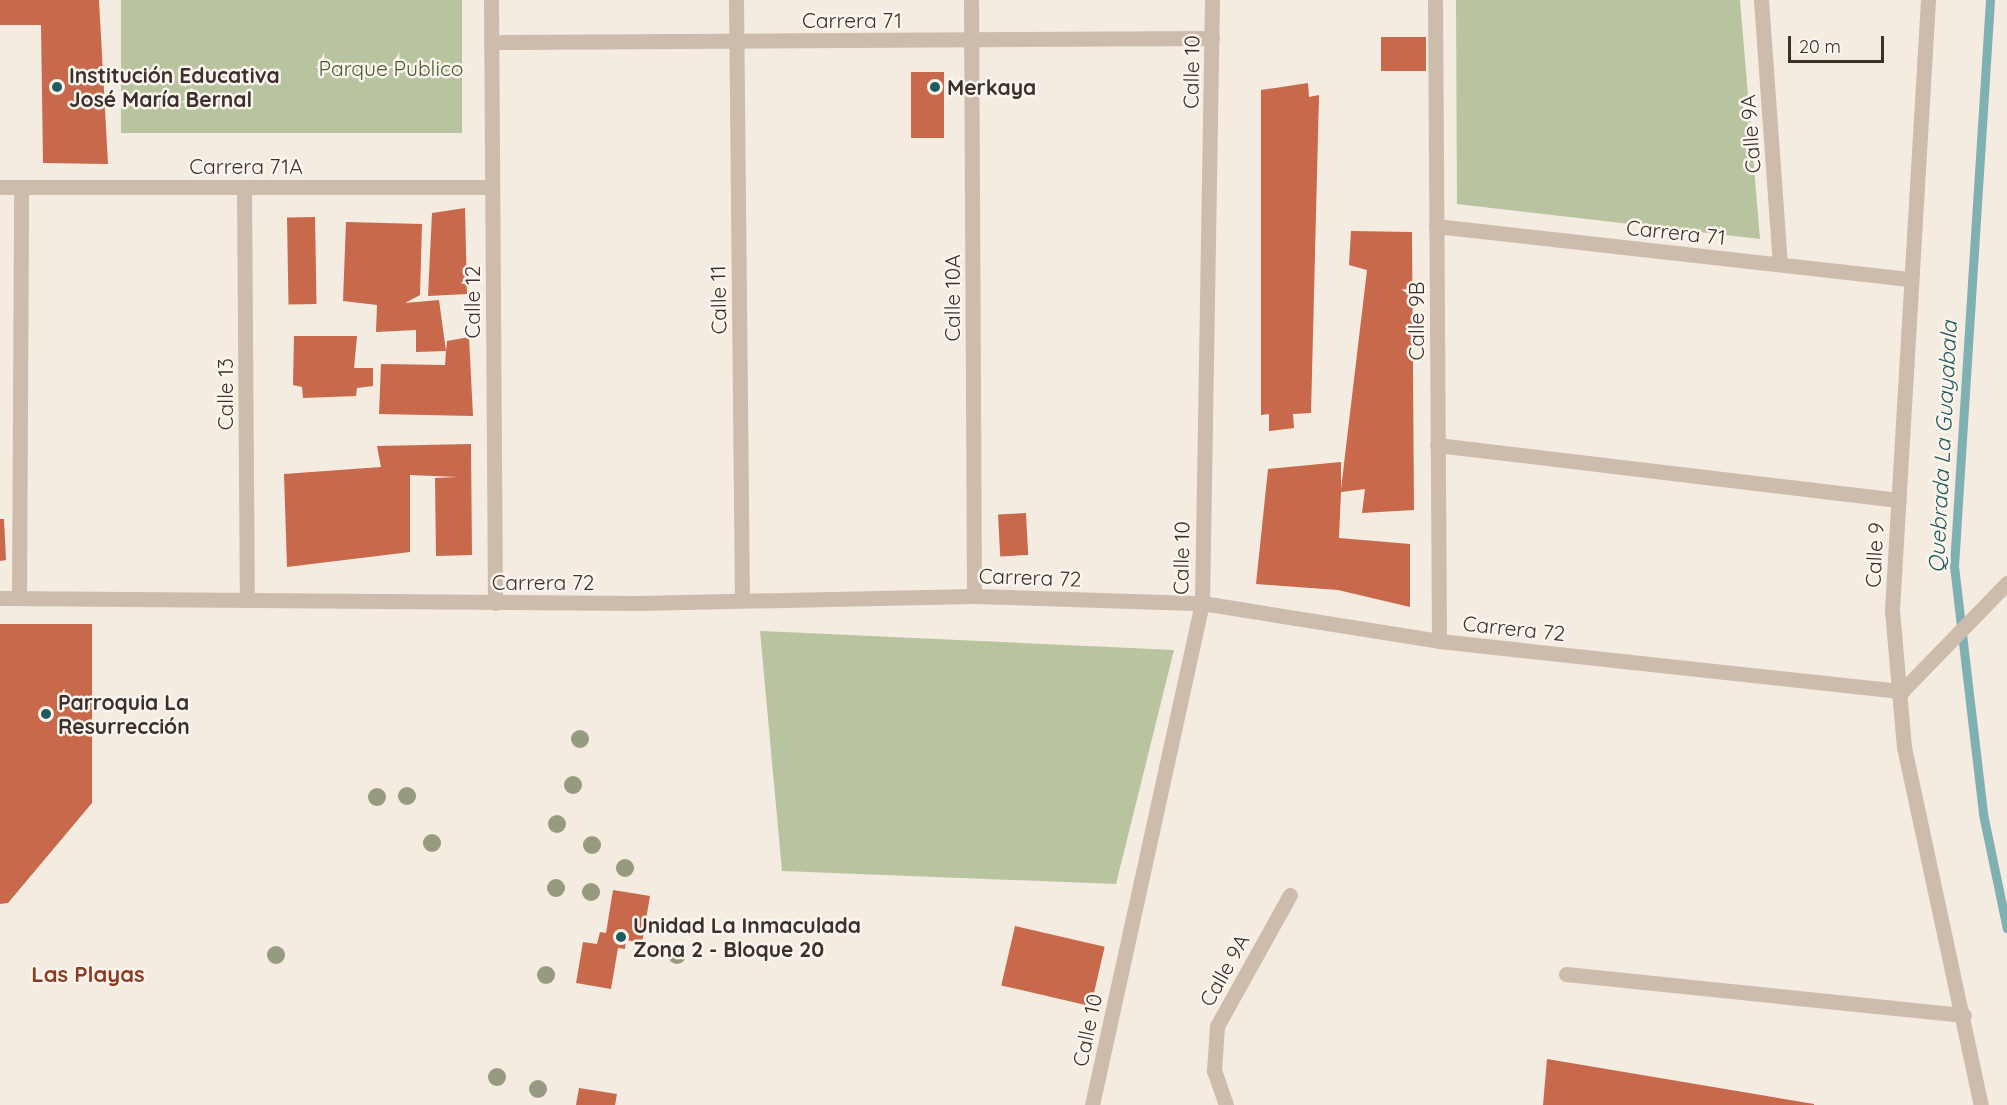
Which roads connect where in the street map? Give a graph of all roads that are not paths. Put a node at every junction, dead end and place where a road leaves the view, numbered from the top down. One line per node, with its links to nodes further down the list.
1 (491, 0): 10 (street, Calle 12)
2 (736, 0): 11 (street, Calle 11)
3 (971, 0): 9 (street, Calle 10A)
4 (1212, 0): 8 (street, Calle 10)
5 (1435, 0): 16 (street, Calle 9B)
6 (1761, 0): 17 (street, Calle 9A)
7 (1928, 0): 18 (street, Calle 9)
8 (1212, 38): 9 (street, Carrera 71); 28 (street, Calle 10)
9 (971, 41): 11 (street, Carrera 71); 22 (street, Calle 10A)
10 (491, 42): 11 (street, Carrera 71); 15 (street, Calle 12)
11 (736, 42): 26 (street, Calle 11)
12 (0, 187): 13 (street, Carrera 71A)
13 (21, 187): 14 (street, Carrera 71A); 24 (street)
14 (244, 187): 15 (street, Carrera 71A); 25 (street, Calle 13)
15 (492, 187): 27 (street, Calle 12)
16 (1436, 226): 17 (street, Carrera 71); 19 (street, Calle 9B)
17 (1780, 264): 18 (street, Carrera 71)
18 (1911, 279): 20 (street, Calle 9)
19 (1437, 445): 20 (street); 29 (street, Calle 9B)
20 (1899, 500): 30 (street, Calle 9)
21 (2007, 582): 30 (street)
22 (974, 596): 26 (street, Carrera 72); 28 (street, Carrera 72)
23 (0, 598): 24 (street, Carrera 72)
24 (19, 598): 25 (street, Carrera 72)
25 (248, 600): 27 (street, Carrera 72)
26 (742, 600): 27 (street, Carrera 72)
27 (495, 603)
28 (1202, 603): 29 (street, Carrera 72); 34 (street, Calle 10)
29 (1439, 641): 30 (street, Carrera 72)
30 (1905, 687): 33 (street, Calle 9)
31 (1290, 895): 35 (street, Calle 9A)
32 (1566, 974): 33 (street)
33 (1964, 1015): 36 (street, Calle 9)
34 (1092, 1105)
35 (1226, 1105)
36 (1981, 1105)

